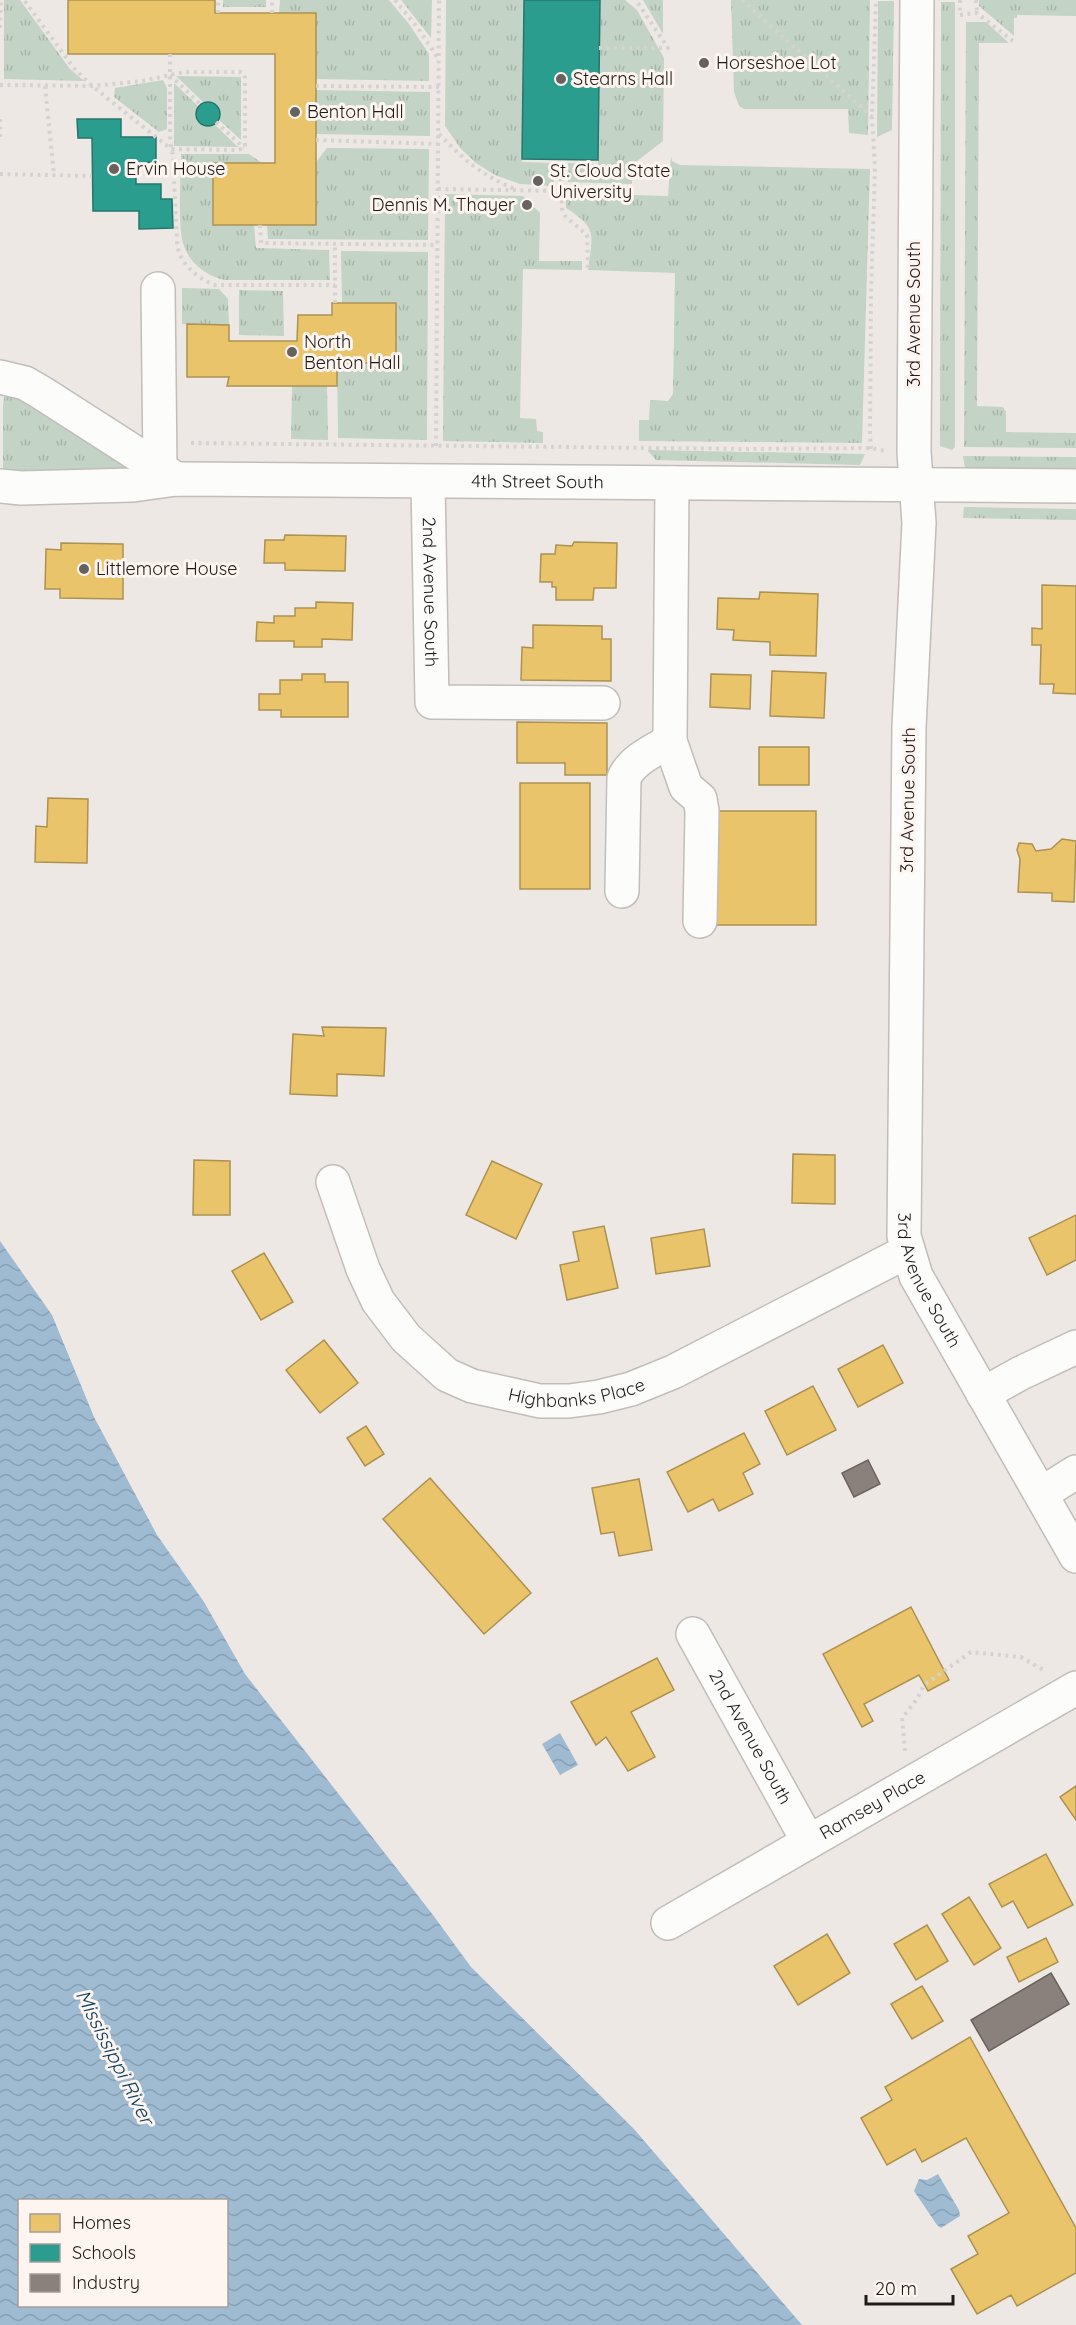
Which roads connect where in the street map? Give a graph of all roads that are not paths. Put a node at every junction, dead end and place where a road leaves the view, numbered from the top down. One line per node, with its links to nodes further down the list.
1 (917, 0): 7 (street, 3rd Avenue South)
2 (158, 289): 4 (street)
3 (0, 377): 4 (street)
4 (168, 474): 5 (street, 4th Street South); 8 (street, 4th Street South)
5 (428, 482): 6 (street, 4th Street South); 10 (street, 2nd Avenue South)
6 (672, 483): 7 (street, 4th Street South); 11 (street)
7 (917, 485): 9 (street, 4th Street South); 15 (street, 3rd Avenue South)
8 (0, 486)
9 (1076, 486)
10 (603, 703)
11 (670, 741): 12 (street); 13 (street)
12 (622, 891)
13 (700, 921)
14 (333, 1182): 15 (street, Highbanks Place)
15 (908, 1251): 17 (street, 3rd Avenue South)
16 (1076, 1347): 17 (street)
17 (983, 1395): 19 (street, 3rd Avenue South)
18 (1076, 1472): 19 (street)
19 (1041, 1494): 20 (street, 3rd Avenue South)
20 (1076, 1556)
21 (693, 1634): 23 (street, 2nd Avenue South)
22 (1070, 1691): 23 (street, Ramsey Place)
23 (808, 1841): 24 (street, Ramsey Place)
24 (668, 1923)

